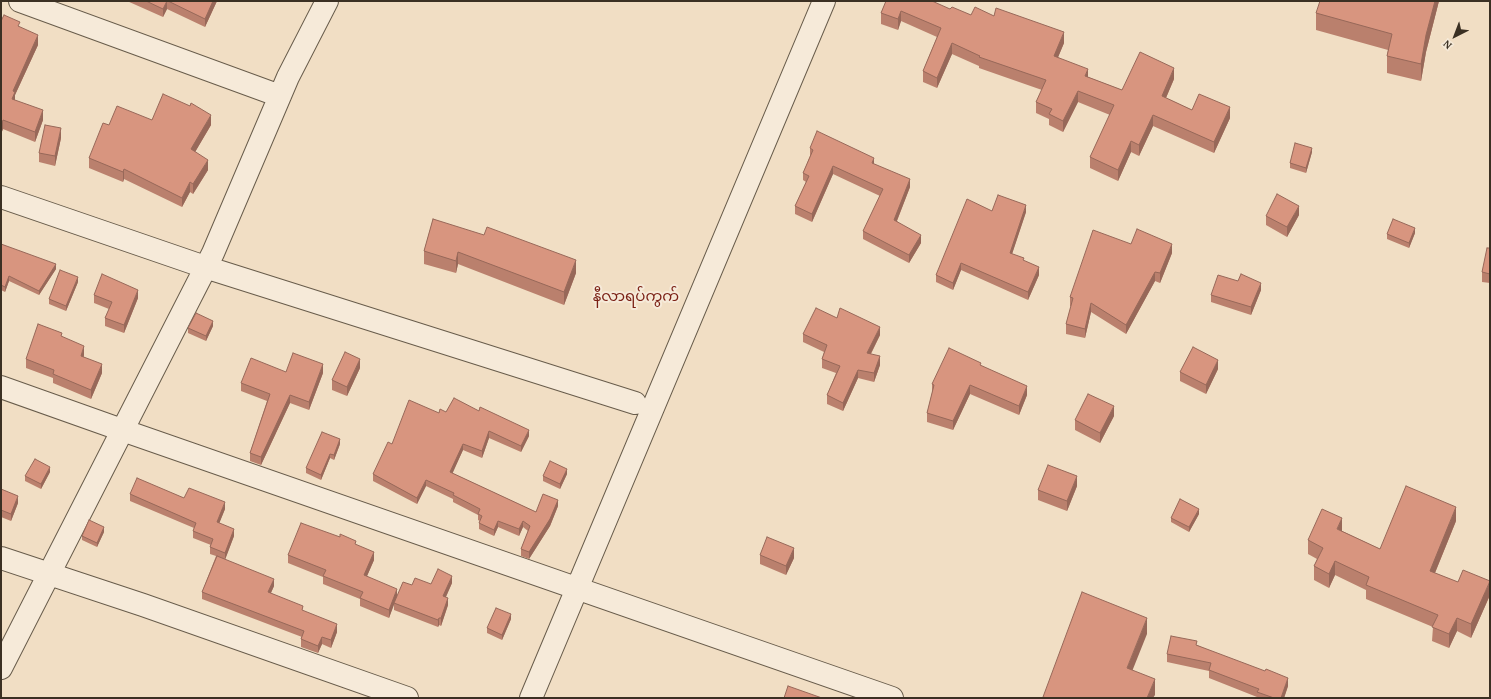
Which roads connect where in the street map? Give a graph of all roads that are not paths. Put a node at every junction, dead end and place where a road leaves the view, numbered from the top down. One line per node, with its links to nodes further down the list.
1 (20, 1): 4 (street)
2 (327, 1): 4 (street)
3 (824, 1): 12 (street)
4 (280, 96): 6 (street)
5 (1, 197): 6 (street)
6 (205, 268): 8 (street); 9 (street)
7 (1, 387): 9 (street)
8 (635, 403)
9 (122, 430): 11 (street); 12 (street)
10 (1, 558): 11 (street)
11 (49, 574): 13 (street); 14 (street)
12 (577, 588): 15 (street); 16 (street)
13 (1, 668)
14 (407, 698)
15 (531, 698)
16 (892, 698)

